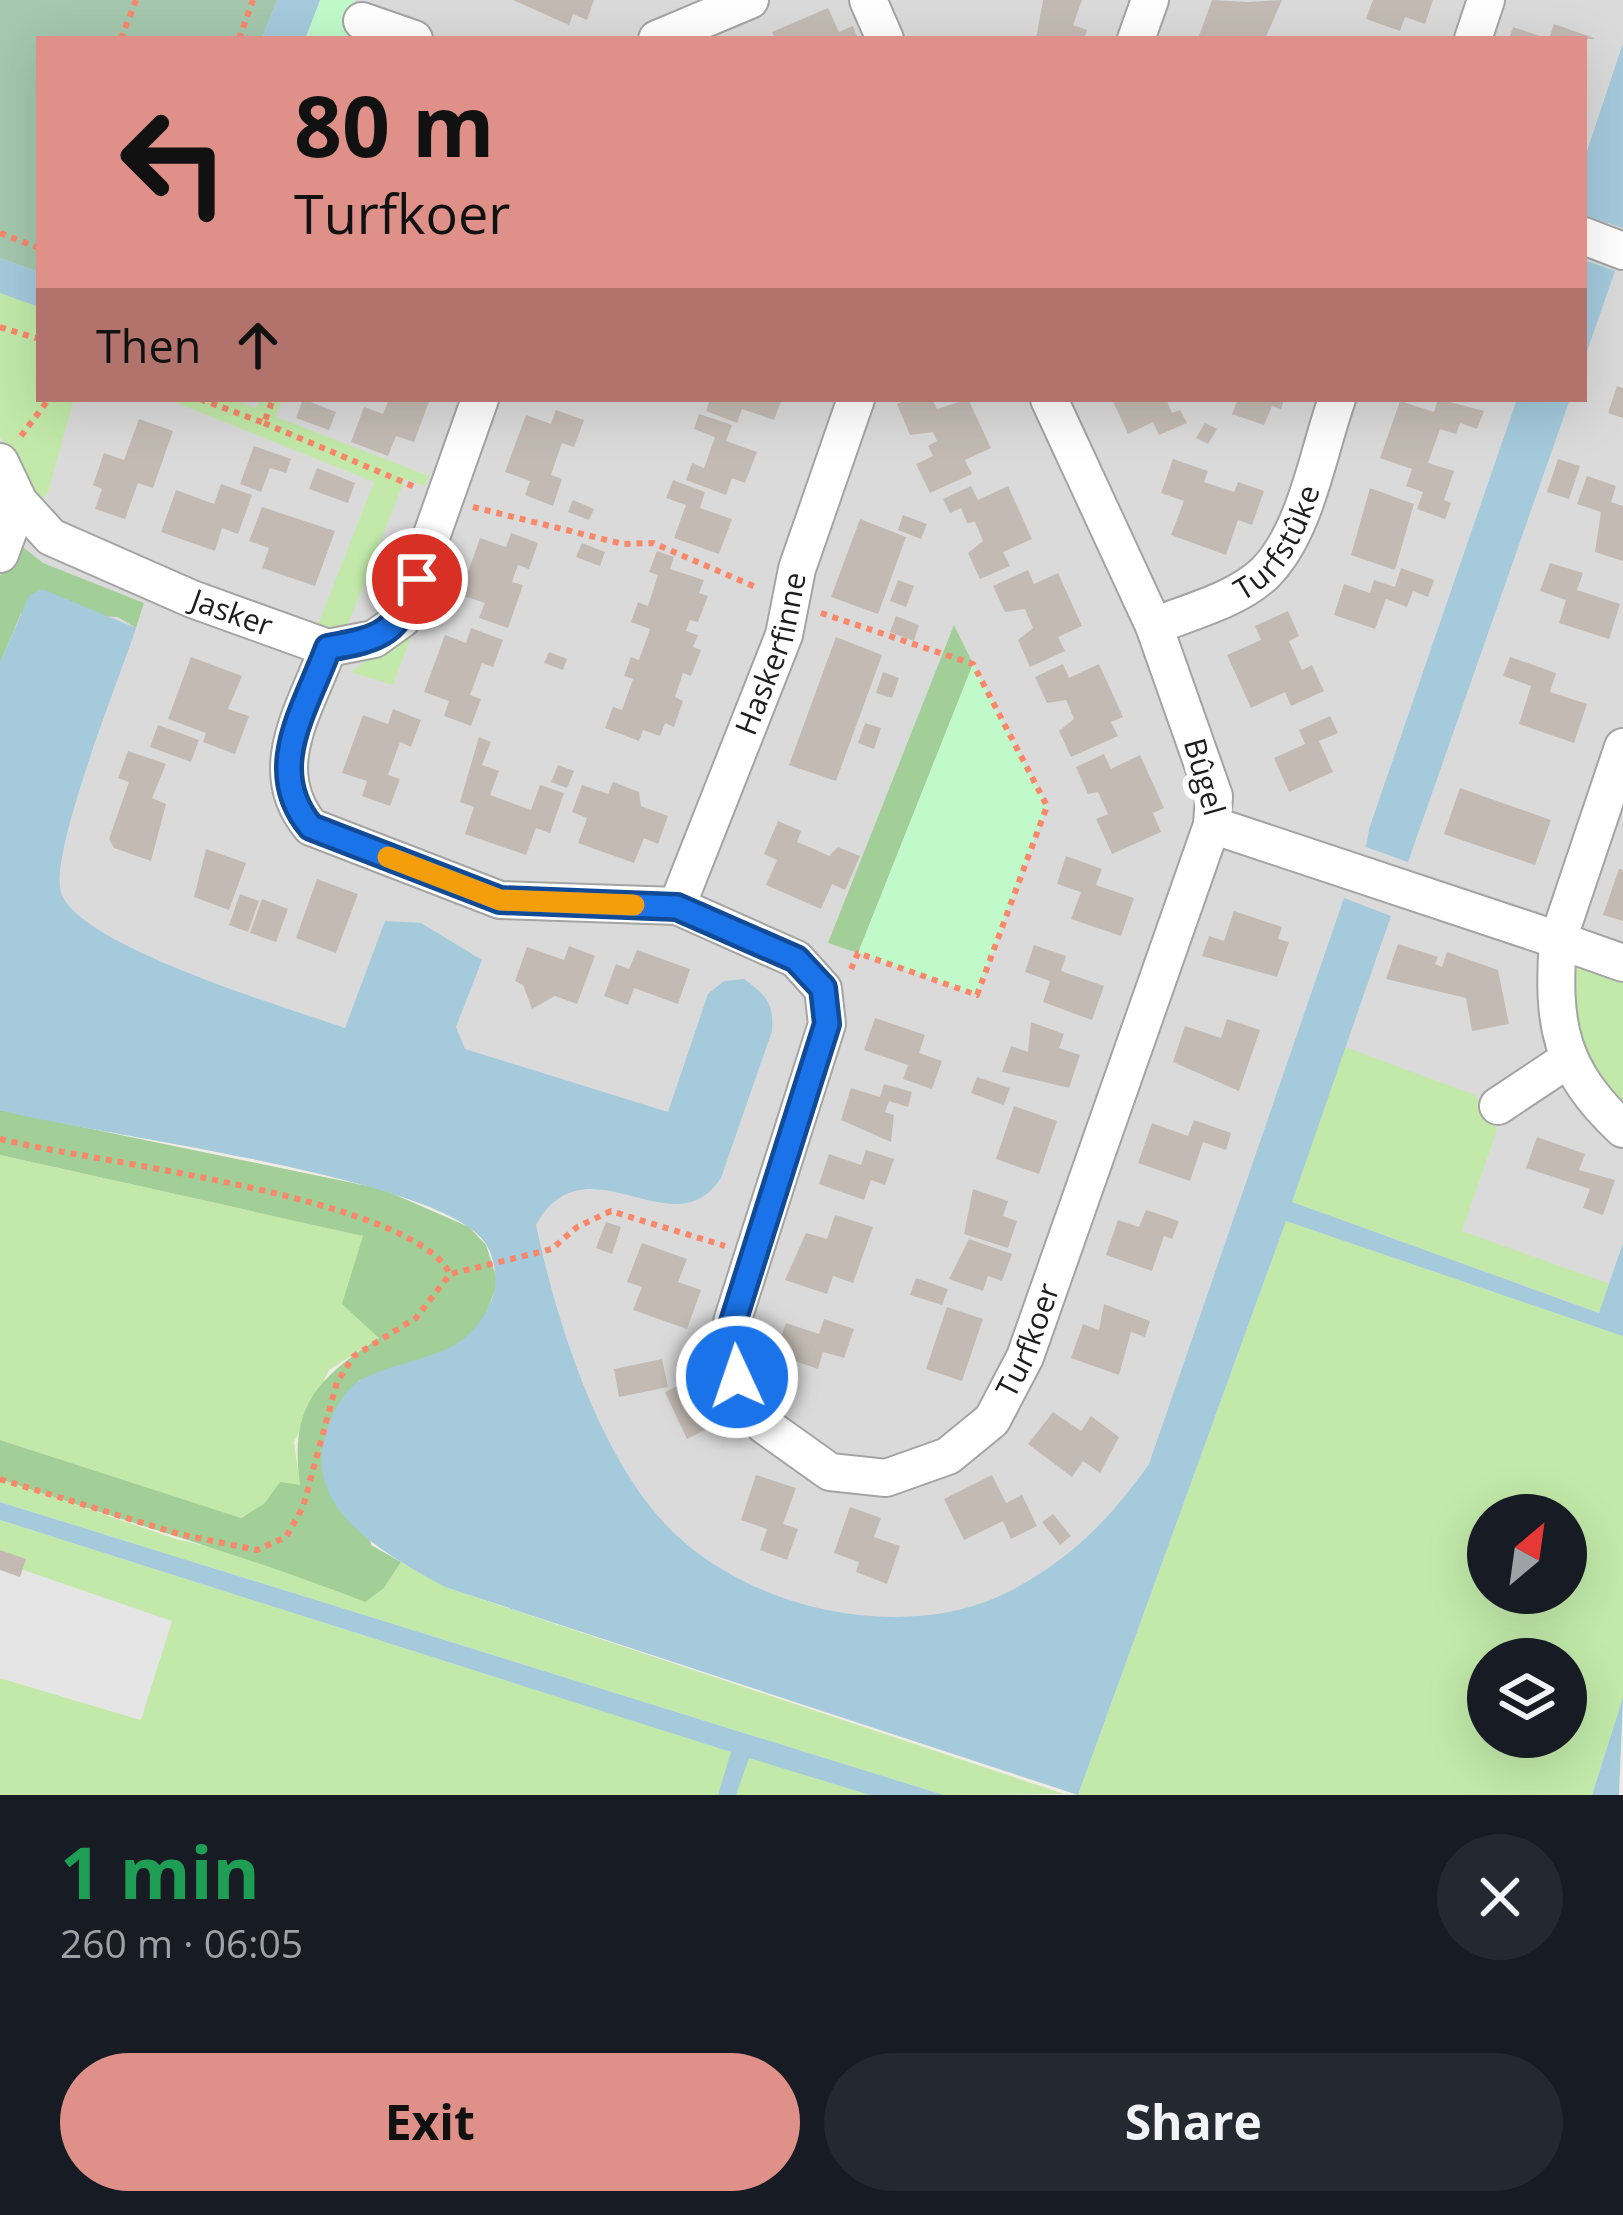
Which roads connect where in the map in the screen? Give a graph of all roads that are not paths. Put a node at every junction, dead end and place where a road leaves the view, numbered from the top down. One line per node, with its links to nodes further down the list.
1 (750, 0): 7 (street)
2 (868, 0): 8 (street)
3 (1150, 0): 9 (street)
4 (1486, 0): 10 (street)
5 (362, 21): 6 (street)
6 (405, 36)
7 (664, 36)
8 (884, 36)
9 (1137, 36)
10 (1474, 36)
11 (1587, 237): 12 (street)
12 (1623, 251)
13 (479, 402): 21 (street)
14 (855, 402): 24 (street, Haskerfinne)
15 (1050, 402): 20 (street, Bûgel)
16 (1336, 402): 20 (street, Turfstûke)
17 (0, 462): 18 (street, Jasker)
18 (19, 502): 19 (street); 21 (street, Jasker)
19 (0, 554)
20 (1154, 626): 23 (street, Bûgel)
21 (328, 648): 24 (street)
22 (1623, 747): 25 (street)
23 (1212, 825): 24 (street, Turfkoer); 25 (street, Bûgel)
24 (677, 907)
25 (1558, 940): 26 (street, Bûgel); 27 (street)
26 (1623, 962)
27 (1567, 1060): 28 (street); 29 (street)
28 (1498, 1106)
29 (1623, 1130)

